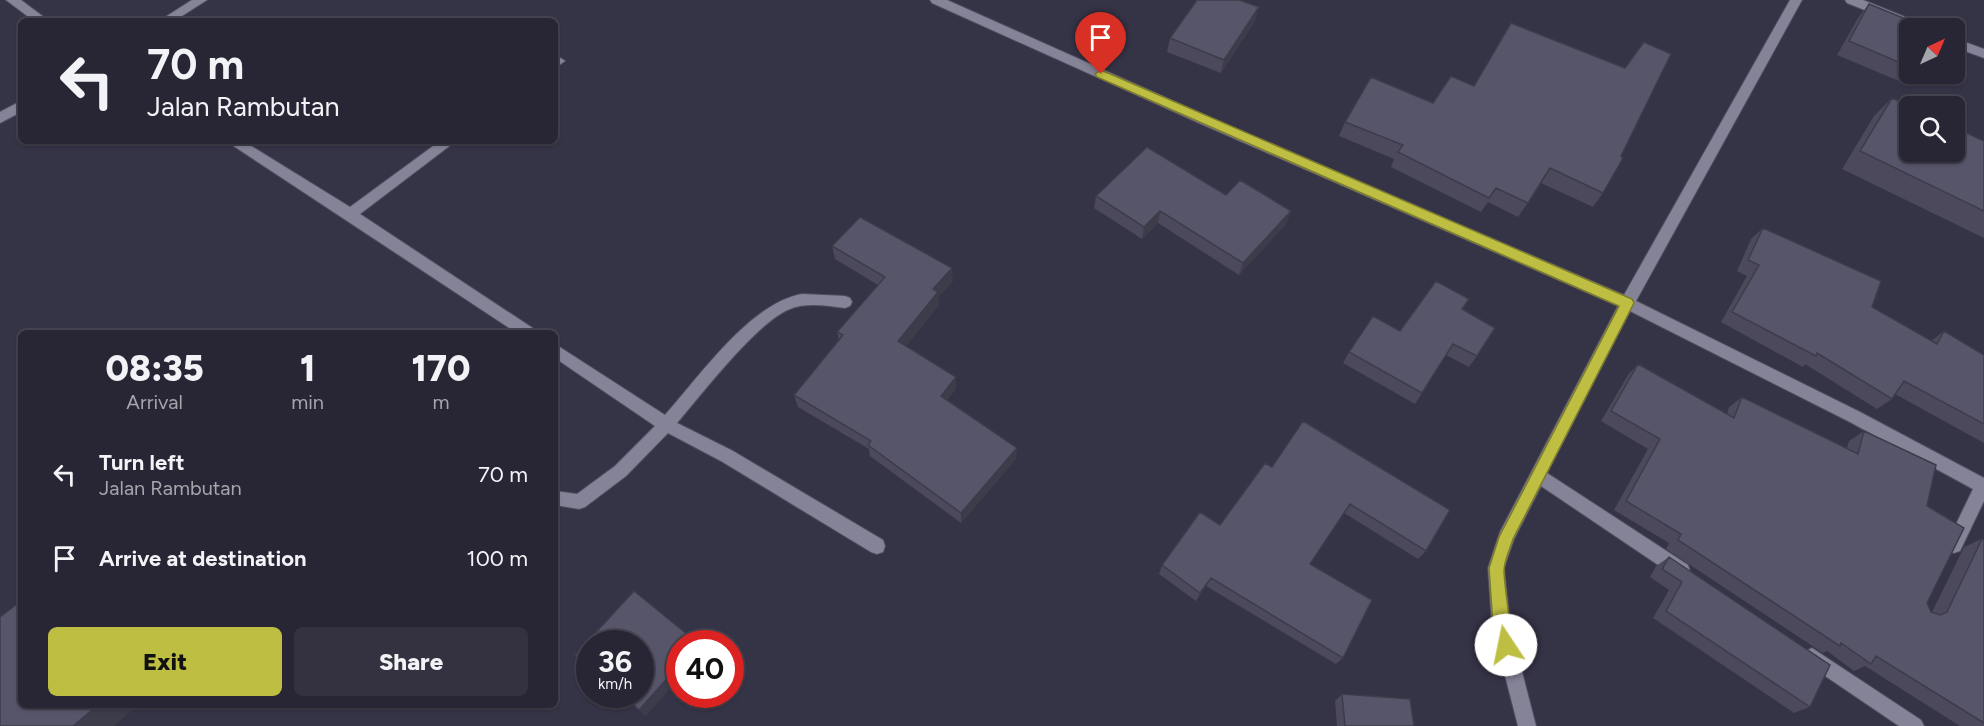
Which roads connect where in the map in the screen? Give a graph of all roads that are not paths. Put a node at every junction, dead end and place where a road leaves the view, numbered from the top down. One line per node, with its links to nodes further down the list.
1 (12, 0): 6 (street)
2 (201, 0): 7 (street)
3 (936, 0): 17 (street)
4 (1796, 0): 17 (street)
5 (1851, 0): 8 (street)
6 (39, 18)
7 (170, 18)
8 (1899, 19)
9 (1965, 46): 10 (street)
10 (1984, 54)
11 (18, 107): 12 (street)
12 (0, 118)
13 (238, 144): 15 (street)
14 (445, 144): 15 (street)
15 (350, 214): 18 (street)
16 (845, 302): 20 (street)
17 (1627, 303): 21 (street); 22 (street)
18 (524, 330)
19 (558, 353): 20 (street)
20 (665, 424): 23 (street); 24 (street)
21 (1540, 477): 26 (street); 28 (street)
22 (1984, 486): 25 (street)
23 (558, 498)
24 (877, 546)
25 (1947, 560)
26 (1697, 581)
27 (1800, 649): 29 (street)
28 (1527, 726)
29 (1915, 726)

